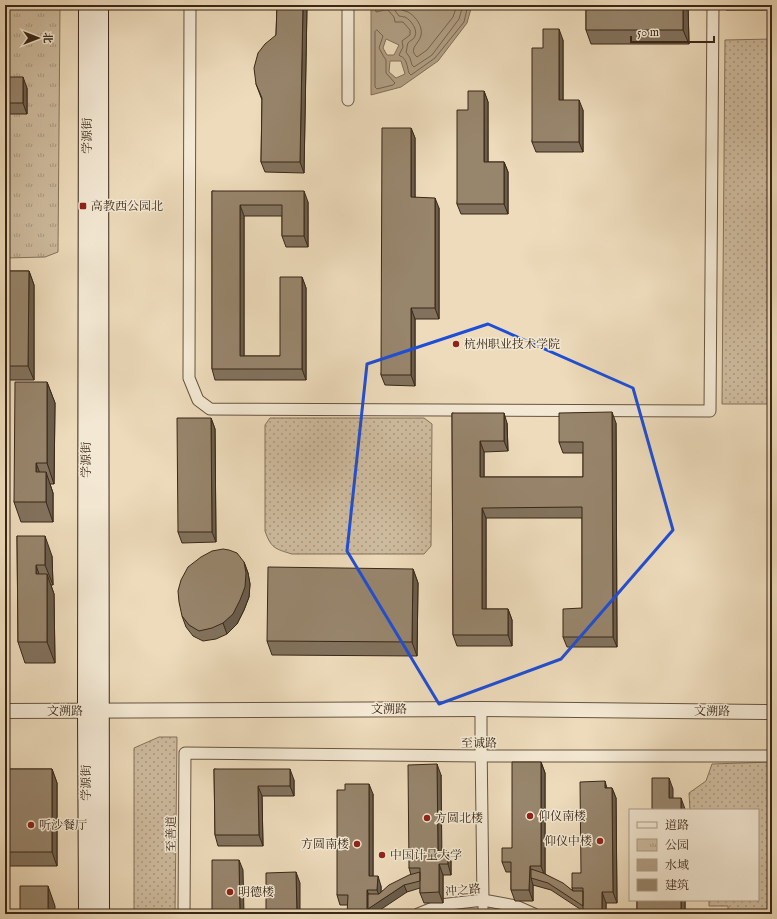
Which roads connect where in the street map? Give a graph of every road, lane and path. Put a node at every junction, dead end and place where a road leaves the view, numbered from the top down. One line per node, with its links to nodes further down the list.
1 (87, 5): 9 (main road, 学源街)
2 (100, 5): 9 (main road, 学源街)
3 (190, 5): 5 (street)
4 (348, 5): 6 (street)
5 (713, 5)
6 (348, 100)
7 (481, 709): 9 (street, 文溯路); 10 (street, 文溯路); 12 (street)
8 (5, 711): 9 (street, 文溯路)
9 (93, 711): 15 (main road, 学源街); 16 (main road, 学源街)
10 (772, 712)
11 (185, 753): 12 (street, 至诚路); 17 (street, 至善道)
12 (481, 756): 13 (street, 至诚路); 14 (street)
13 (772, 756)
14 (483, 900): 18 (street, 冲之路); 19 (street); 20 (street, 冲之路)
15 (87, 914)
16 (101, 914)
17 (184, 914)
18 (418, 914)
19 (483, 914)
20 (534, 914)

